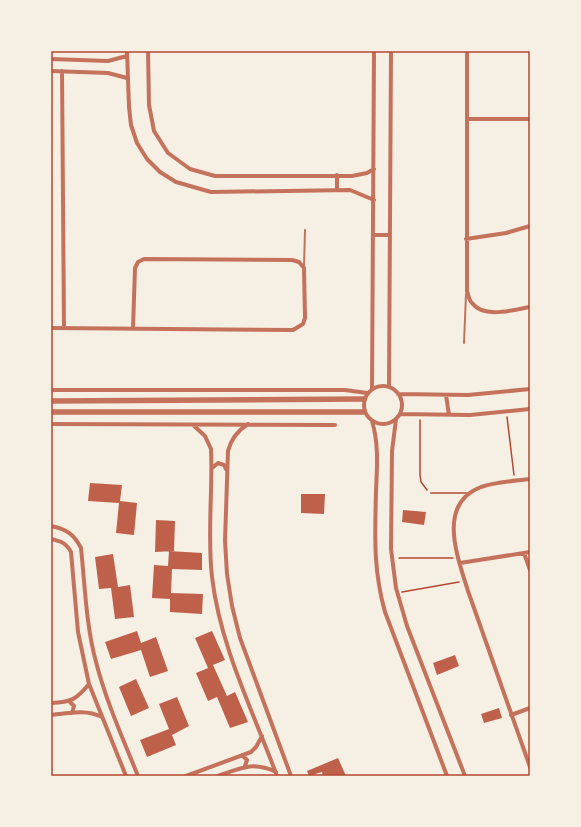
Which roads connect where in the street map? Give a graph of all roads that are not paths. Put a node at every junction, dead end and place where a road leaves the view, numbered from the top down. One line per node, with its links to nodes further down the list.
1 (148, 51): 13 (street)
2 (374, 51): 12 (street)
3 (391, 51): 19 (street)
4 (467, 51): 10 (street)
5 (127, 53): 6 (street); 9 (street)
6 (51, 59)
7 (51, 71): 8 (street)
8 (62, 71): 9 (street); 25 (street)
9 (127, 78): 14 (street)
10 (467, 119): 11 (street); 20 (street)
11 (530, 120)
12 (374, 169): 13 (street); 15 (street)
13 (337, 175): 14 (street)
14 (337, 190): 15 (street)
15 (374, 200): 18 (street)
16 (530, 226): 20 (street)
17 (305, 230): 21 (lane)
18 (374, 235): 19 (street); 29 (street)
19 (390, 235): 28 (street)
20 (466, 239): 22 (street)
21 (304, 268): 26 (street); 26 (street)
22 (467, 291): 23 (street); 27 (lane)
23 (530, 307)
24 (51, 328): 25 (street)
25 (64, 328): 26 (street)
26 (133, 328)
27 (464, 343)
28 (389, 387): 29 (street); 32 (street)
29 (372, 389): 34 (street)
30 (530, 389): 33 (street)
31 (51, 390): 34 (street)
32 (398, 394): 33 (street); 39 (street)
33 (446, 395): 40 (street)
34 (366, 396): 35 (street); 38 (street)
35 (51, 401)
36 (530, 409): 40 (street)
37 (51, 412): 38 (street)
38 (364, 412): 42 (street)
39 (400, 414): 40 (street); 41 (street)
40 (449, 415)
41 (396, 419): 42 (street); 77 (street)
42 (372, 421): 76 (street)
43 (51, 424): 45 (street)
44 (248, 424): 45 (street); 46 (street); 48 (street)
45 (193, 425): 47 (street)
46 (335, 426)
47 (212, 468): 48 (street); 66 (street)
48 (226, 469): 75 (street)
49 (530, 479): 51 (street)
50 (431, 493): 51 (lane)
51 (470, 493): 56 (street)
52 (51, 526): 72 (street)
53 (51, 539): 58 (street)
54 (530, 552): 55 (street)
55 (524, 553): 56 (street); 57 (street)
56 (459, 561): 64 (street)
57 (530, 570)
58 (89, 684): 59 (street); 65 (street)
59 (70, 702): 60 (street); 62 (street)
60 (51, 703)
61 (530, 708): 64 (street)
62 (72, 713): 63 (street); 65 (street)
63 (51, 715)
64 (511, 715): 69 (street)
65 (102, 717): 71 (street)
66 (262, 736): 67 (street); 70 (street)
67 (242, 755): 68 (street); 73 (street)
68 (245, 767): 70 (street); 74 (street)
69 (530, 767)
70 (276, 774)
71 (126, 776)
72 (138, 776)
73 (186, 776)
74 (218, 776)
75 (291, 776)
76 (447, 776)
77 (464, 776)

